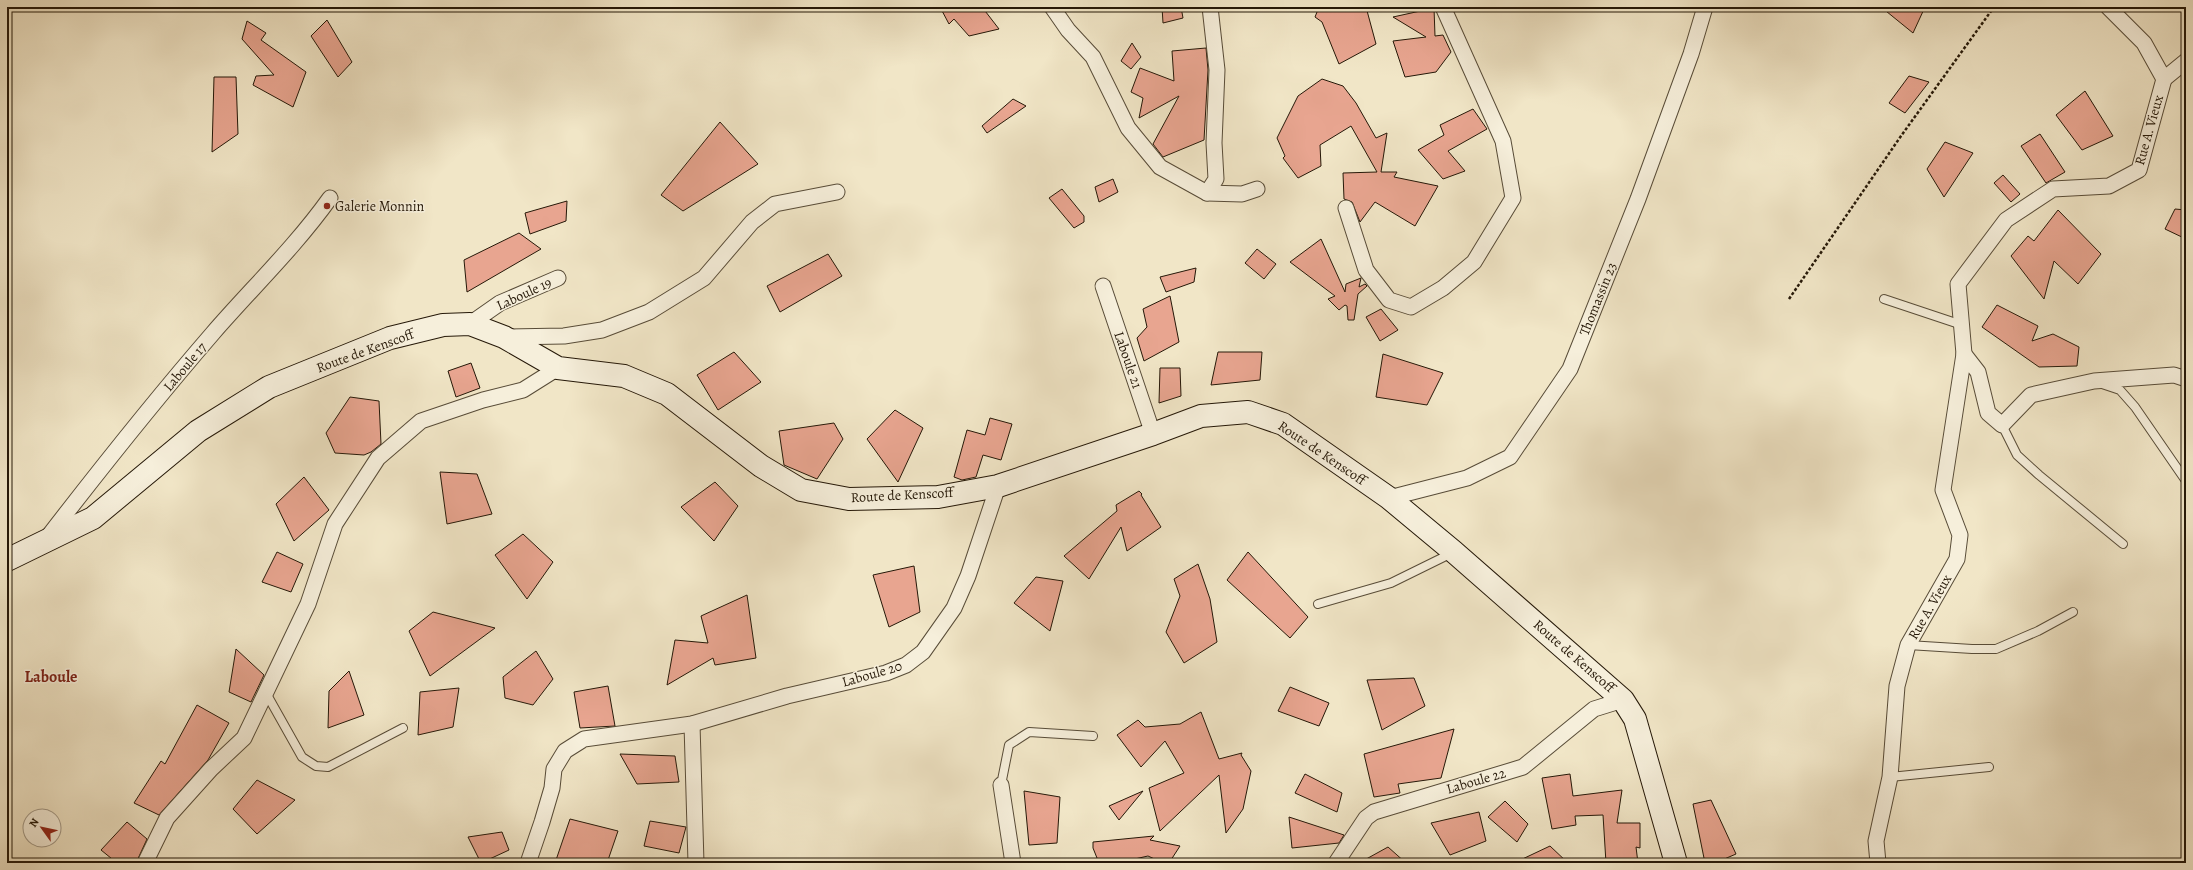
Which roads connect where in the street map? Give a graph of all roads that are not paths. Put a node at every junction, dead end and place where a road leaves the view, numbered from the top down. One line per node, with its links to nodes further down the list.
1 (1052, 7): 10 (street)
2 (1210, 7): 10 (street)
3 (1443, 7): 12 (street)
4 (1705, 7): 27 (street, Thomassin 23)
5 (2108, 7): 7 (street, Rue A. Vieux)
6 (2186, 61): 7 (street)
7 (2164, 78): 17 (street, Rue A. Vieux)
8 (1257, 188): 10 (street)
9 (837, 192): 18 (street)
10 (1207, 193)
11 (330, 198): 28 (street, Laboule 17)
12 (1346, 208)
13 (558, 278): 16 (street, Laboule 19)
14 (1103, 286): 24 (street, Laboule 21)
15 (1884, 299): 17 (lane)
16 (470, 324): 18 (main road, Route de Kenscoff); 28 (main road, Route de Kenscoff)
17 (1962, 325): 19 (street, Rue A. Vieux)
18 (504, 337): 20 (main road, Route de Kenscoff)
19 (1964, 354): 23 (street); 34 (street, Rue A. Vieux)
20 (558, 368): 26 (main road, Route de Kenscoff); 35 (street)
21 (2186, 380): 22 (street)
22 (2094, 381): 23 (street); 25 (lane)
23 (2002, 425): 29 (lane)
24 (1153, 434): 26 (main road, Route de Kenscoff); 27 (main road, Route de Kenscoff)
25 (2186, 481)
26 (998, 486): 37 (street, Laboule 20)
27 (1389, 498): 30 (main road, Route de Kenscoff)
28 (45, 540): 31 (main road, Route de Kenscoff)
29 (2123, 544)
30 (1454, 552): 32 (lane); 36 (main road, Route de Kenscoff)
31 (7, 560)
32 (1318, 604)
33 (2073, 612): 34 (lane)
34 (1908, 645): 41 (street, Rue A. Vieux)
35 (266, 693): 38 (lane); 43 (street)
36 (1623, 700): 47 (street, Laboule 22); 48 (main road, Route de Kenscoff)
37 (692, 724): 44 (street, Laboule 20); 45 (street)
38 (403, 728)
39 (1094, 736): 42 (lane)
40 (1989, 767): 41 (lane)
41 (1890, 777): 49 (street, Rue A. Vieux)
42 (1001, 785): 46 (street)
43 (145, 863)
44 (528, 863)
45 (696, 863)
46 (1013, 863)
47 (1336, 863)
48 (1676, 863)
49 (1878, 863)

